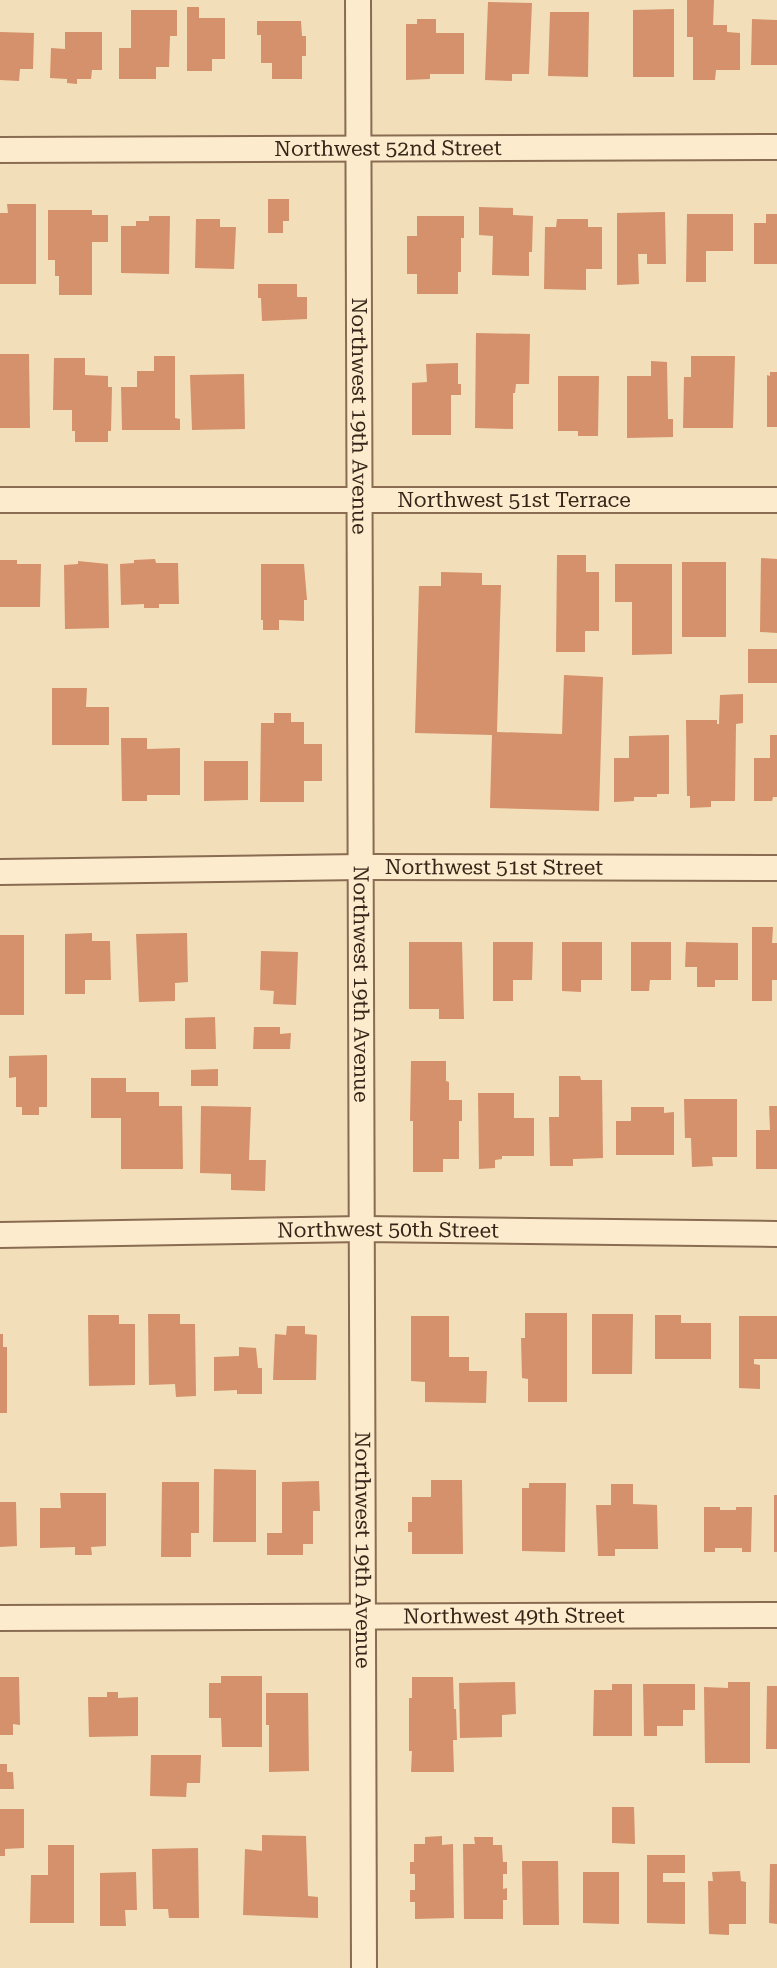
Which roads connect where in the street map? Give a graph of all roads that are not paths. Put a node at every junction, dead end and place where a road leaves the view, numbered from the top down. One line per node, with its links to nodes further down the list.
1 (358, 0): 3 (street, Northwest 19th Avenue)
2 (777, 147): 3 (street, Northwest 52nd Street)
3 (359, 148): 4 (street, Northwest 52nd Street); 7 (street, Northwest 19th Avenue)
4 (0, 150)
5 (0, 500): 7 (street, Northwest 51st Terrace)
6 (777, 500): 7 (street, Northwest 51st Terrace)
7 (361, 501): 8 (street, Northwest 19th Avenue)
8 (361, 867): 9 (street, Northwest 51st Street); 10 (street, Northwest 51st Street); 11 (street, Northwest 19th Avenue)
9 (777, 868)
10 (0, 872)
11 (363, 1229): 12 (street, Northwest 50th Street); 13 (street, Northwest 50th Street); 15 (street, Northwest 19th Avenue)
12 (777, 1234)
13 (0, 1235)
14 (777, 1615): 15 (street, Northwest 49th Street)
15 (362, 1617): 16 (street, Northwest 49th Street); 17 (street, Northwest 19th Avenue)
16 (0, 1618)
17 (364, 1968)

